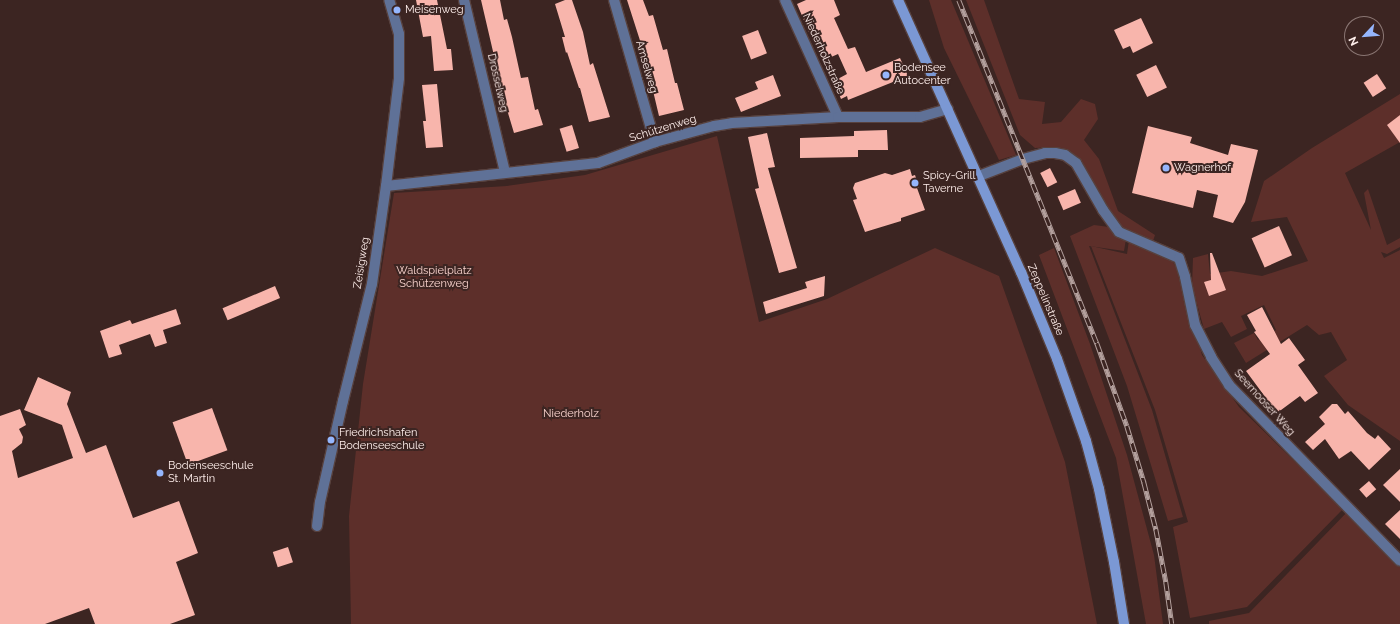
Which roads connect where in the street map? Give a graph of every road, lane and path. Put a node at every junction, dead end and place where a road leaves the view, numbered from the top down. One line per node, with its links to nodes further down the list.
1 (389, 0): 11 (street, Zeisigweg)
2 (464, 0): 9 (street, Drosselweg)
3 (614, 0): 8 (street, Amselweg)
4 (785, 0): 7 (street, Niederholzstraße)
5 (898, 0): 6 (main road, Zeppelinstraße)
6 (948, 109): 7 (street, Schützenweg); 10 (main road, Zeppelinstraße)
7 (838, 118): 8 (street, Schützenweg)
8 (655, 142): 9 (street, Schützenweg)
9 (505, 172): 11 (street, Schützenweg)
10 (979, 176): 13 (street, Seemooser Weg); 14 (main road, Zeppelinstraße)
11 (386, 186): 12 (street, Zeisigweg)
12 (317, 526)
13 (1400, 561)
14 (1124, 624)

